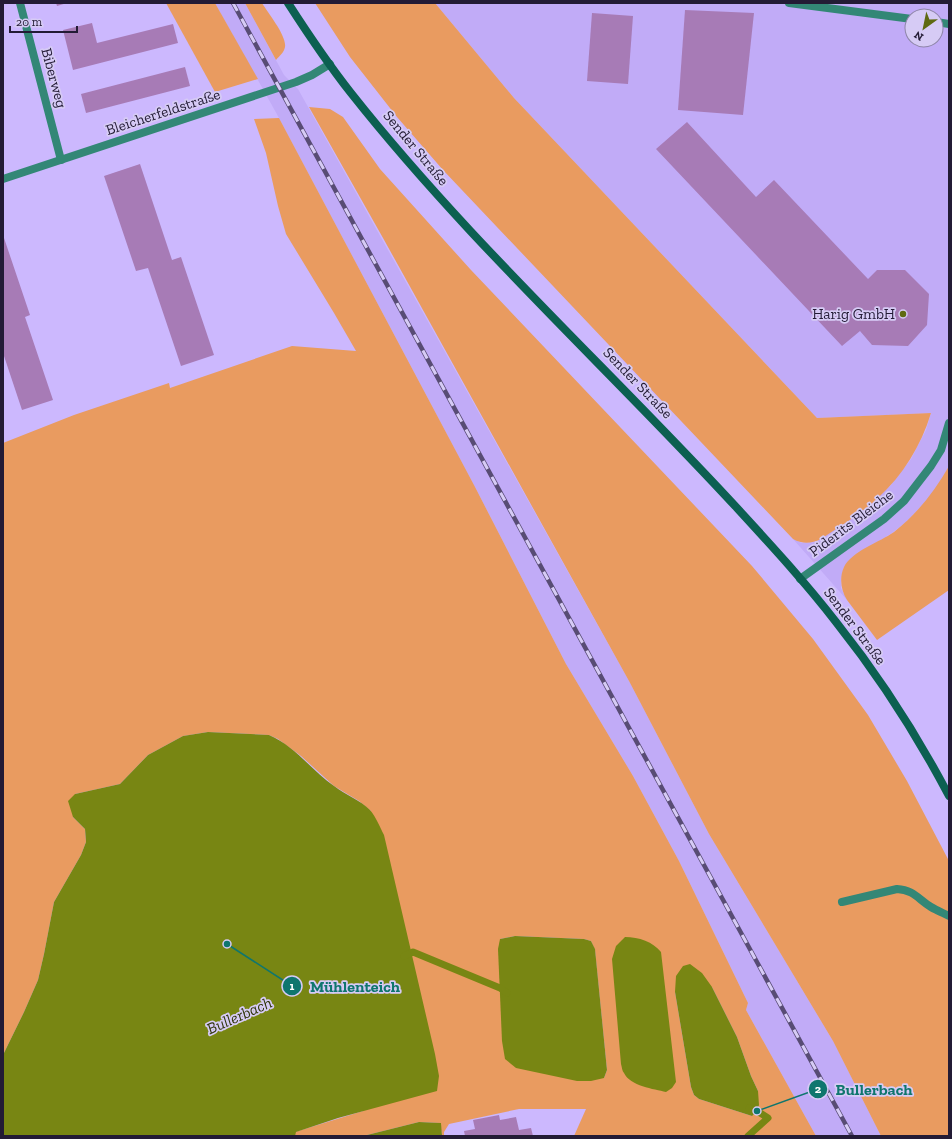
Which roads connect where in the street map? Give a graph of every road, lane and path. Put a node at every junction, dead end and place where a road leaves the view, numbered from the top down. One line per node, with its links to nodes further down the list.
1 (20, 3): 6 (street, Biberweg)
2 (288, 3): 5 (street, Sender Straße)
3 (789, 3): 4 (street)
4 (904, 18)
5 (330, 64): 6 (street, Bleicherfeldstraße); 9 (street, Sender Straße)
6 (61, 160): 7 (street, Bleicherfeldstraße)
7 (3, 179)
8 (949, 423): 9 (street, Piderits Bleiche)
9 (800, 578): 10 (street, Sender Straße)
10 (949, 796)
11 (842, 902): 12 (street)
12 (949, 916)

